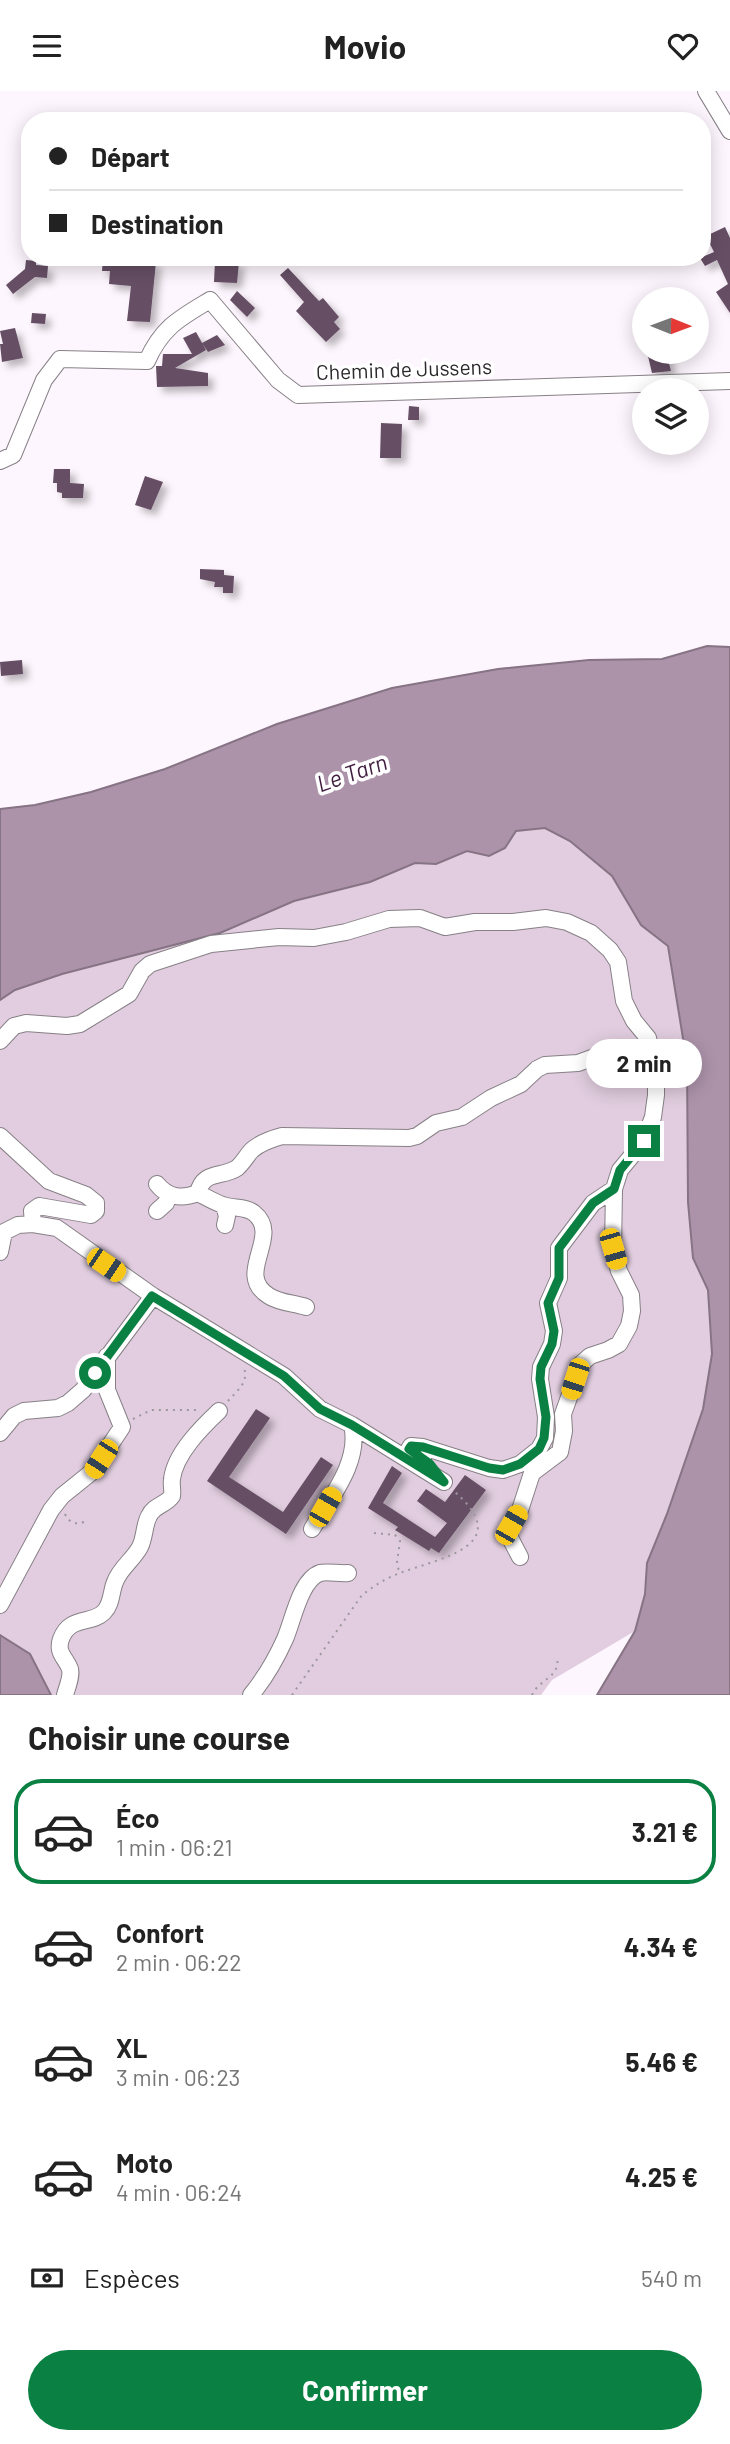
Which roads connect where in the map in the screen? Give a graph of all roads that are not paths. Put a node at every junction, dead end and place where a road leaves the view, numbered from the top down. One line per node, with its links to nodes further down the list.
1 (706, 91): 2 (street)
2 (730, 131)
3 (730, 381): 4 (street, Chemin de Jussens)
4 (0, 461)
5 (0, 1041): 6 (street)
6 (656, 1075): 8 (street); 9 (street)
7 (0, 1136): 12 (street)
8 (614, 1189): 20 (street); 23 (street)
9 (198, 1193): 10 (street); 11 (street)
10 (224, 1206): 13 (street); 17 (street)
11 (157, 1211)
12 (33, 1224): 14 (street); 16 (street)
13 (225, 1225)
14 (2, 1233): 15 (street)
15 (0, 1252)
16 (152, 1296): 18 (street); 20 (street)
17 (306, 1307)
18 (107, 1356): 21 (street); 25 (street)
19 (219, 1411): 26 (street)
20 (352, 1425): 22 (street)
21 (0, 1433)
22 (312, 1529)
23 (520, 1557)
24 (348, 1573): 27 (street)
25 (0, 1605)
26 (65, 1695)
27 (251, 1695)

